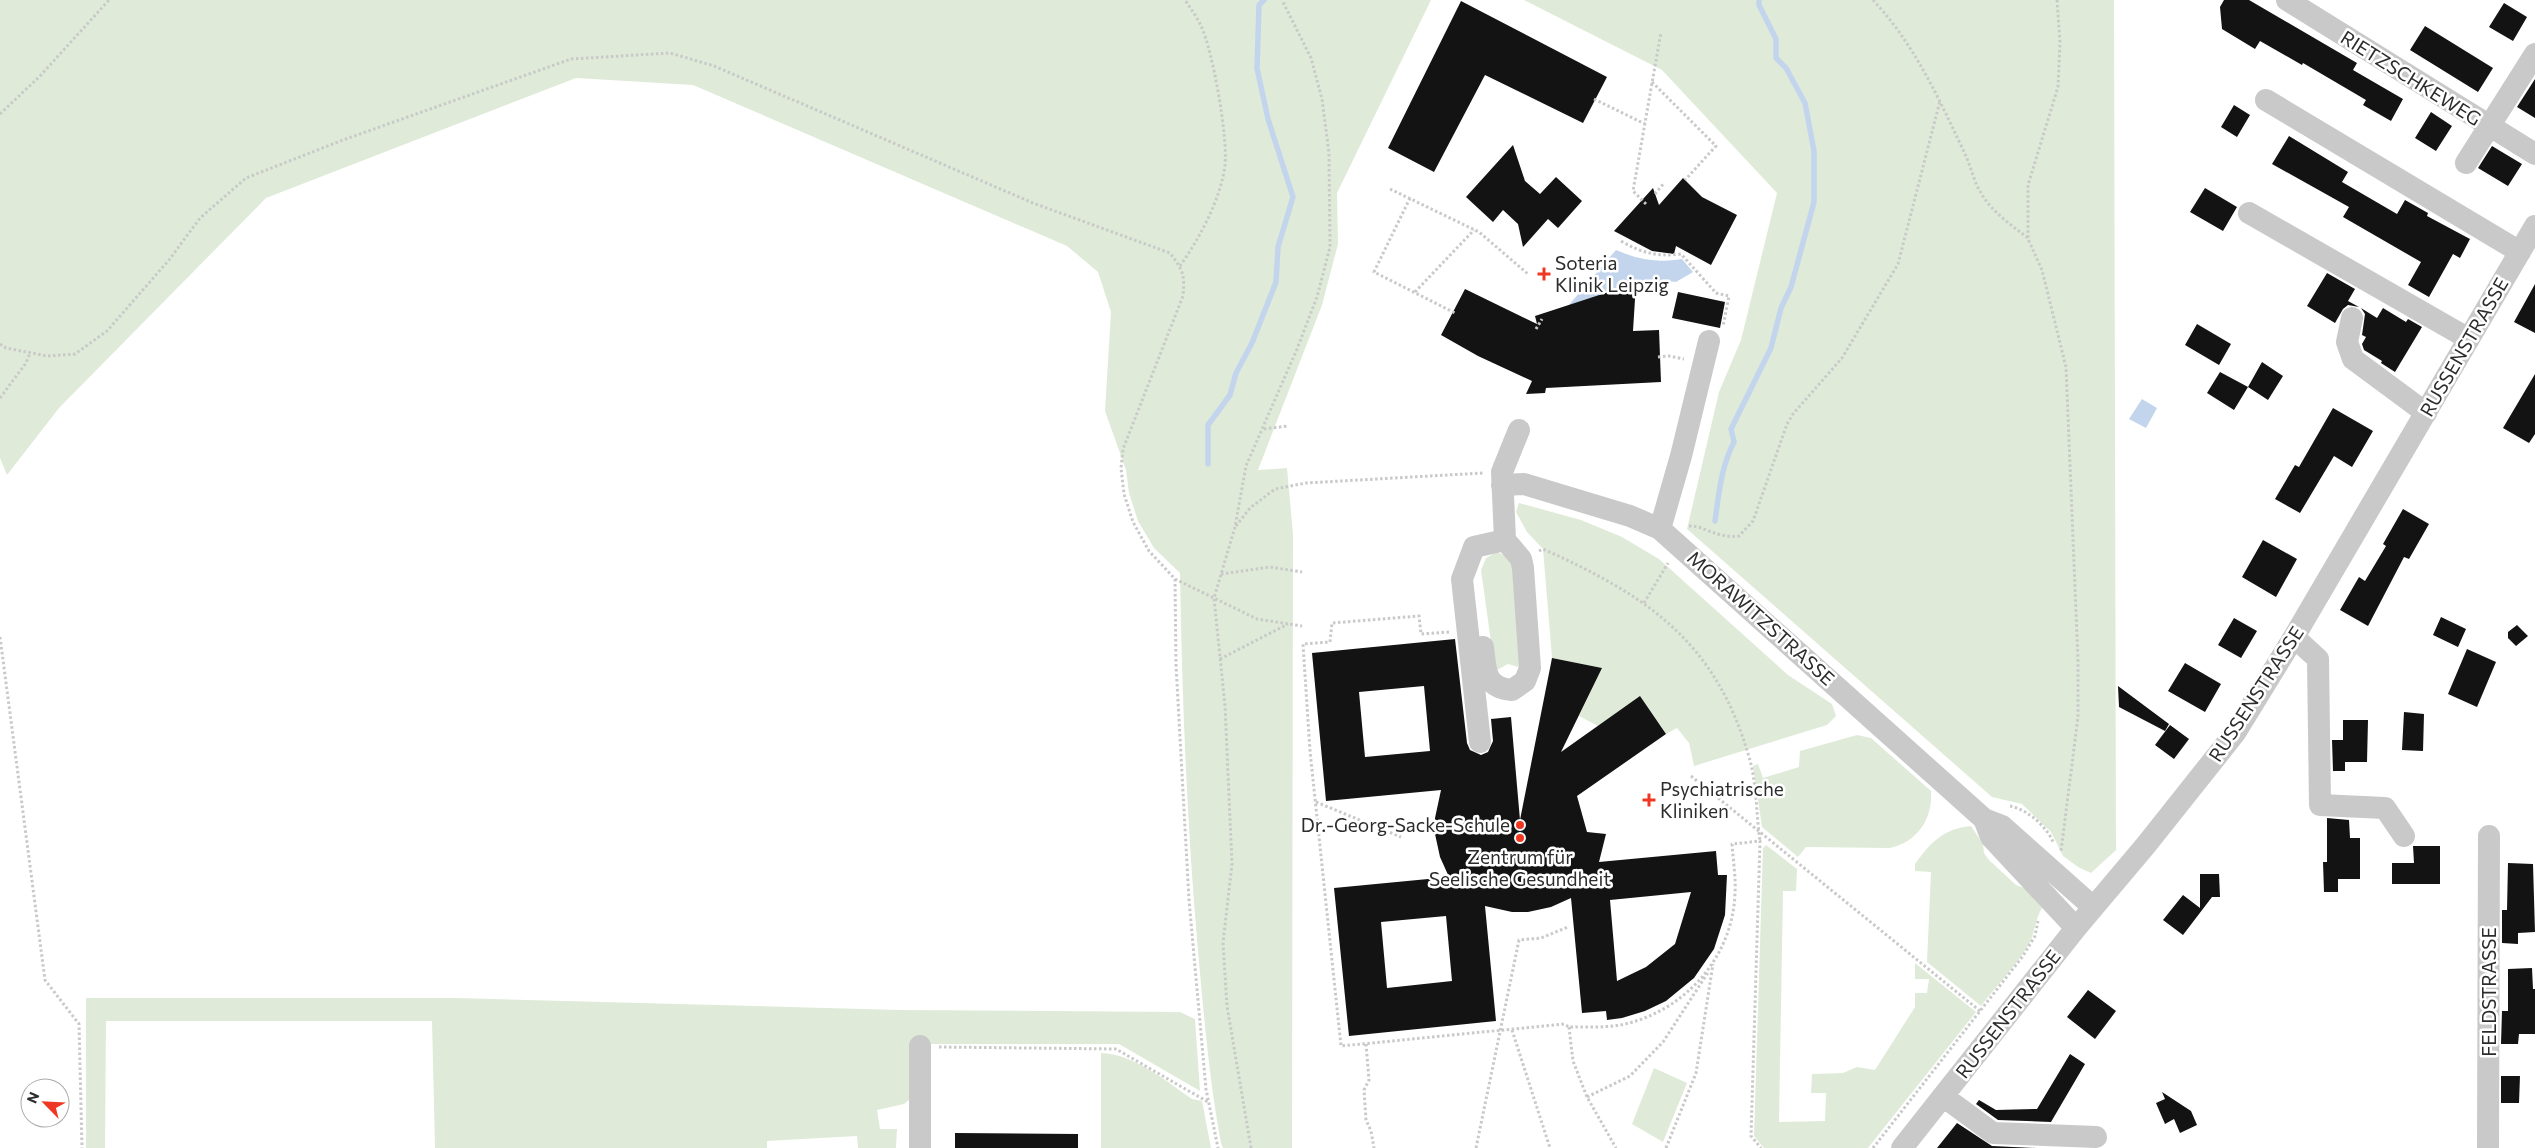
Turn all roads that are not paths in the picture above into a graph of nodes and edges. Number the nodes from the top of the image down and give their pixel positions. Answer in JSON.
{"nodes":[{"id":1,"x":2287,"y":0,"type":"edge"},
{"id":2,"x":2312,"y":7,"type":"edge"},
{"id":3,"x":2535,"y":54,"type":"edge"},
{"id":4,"x":2266,"y":100,"type":"dead end"},
{"id":5,"x":2489,"y":127,"type":"junction"},
{"id":6,"x":2535,"y":154,"type":"edge"},
{"id":7,"x":2466,"y":164,"type":"dead end"},
{"id":8,"x":2250,"y":213,"type":"dead end"},
{"id":9,"x":2535,"y":226,"type":"edge"},
{"id":10,"x":2520,"y":252,"type":"junction"},
{"id":11,"x":2352,"y":318,"type":"dead end"},
{"id":12,"x":2469,"y":339,"type":"junction"},
{"id":13,"x":1710,"y":341,"type":"road end"},
{"id":14,"x":2426,"y":413,"type":"junction"},
{"id":15,"x":1520,"y":430,"type":"dead end"},
{"id":16,"x":1502,"y":479,"type":"junction"},
{"id":17,"x":1673,"y":534,"type":"junction"},
{"id":18,"x":1505,"y":540,"type":"junction"},
{"id":19,"x":1474,"y":547,"type":"junction"},
{"id":20,"x":2294,"y":637,"type":"junction"},
{"id":21,"x":1480,"y":742,"type":"dead end"},
{"id":22,"x":1984,"y":819,"type":"junction"},
{"id":23,"x":2404,"y":836,"type":"dead end"},
{"id":24,"x":2489,"y":836,"type":"dead end"},
{"id":25,"x":2093,"y":907,"type":"junction"},
{"id":26,"x":2076,"y":928,"type":"junction"},
{"id":27,"x":920,"y":1046,"type":"road end"},
{"id":28,"x":1944,"y":1096,"type":"junction"},
{"id":29,"x":2096,"y":1137,"type":"dead end"},
{"id":30,"x":920,"y":1148,"type":"edge"},
{"id":31,"x":1902,"y":1148,"type":"edge"},
{"id":32,"x":2488,"y":1148,"type":"edge"}],
"edges":[{"from":1,"to":2,"type":"street","name":"RIETZSCHKEWEG"},
{"from":2,"to":5,"type":"street","name":"RIETZSCHKEWEG"},
{"from":3,"to":5,"type":"street"},
{"from":4,"to":10,"type":"street"},
{"from":5,"to":6,"type":"street","name":"RIETZSCHKEWEG"},
{"from":5,"to":7,"type":"street"},
{"from":8,"to":12,"type":"street"},
{"from":9,"to":10,"type":"street","name":"RUSSENSTRASSE"},
{"from":10,"to":12,"type":"street","name":"RUSSENSTRASSE"},
{"from":11,"to":14,"type":"street"},
{"from":12,"to":14,"type":"street","name":"RUSSENSTRASSE"},
{"from":13,"to":17,"type":"street"},
{"from":14,"to":20,"type":"street","name":"RUSSENSTRASSE"},
{"from":15,"to":16,"type":"street"},
{"from":16,"to":17,"type":"street","name":"MORAWITZSTRASSE"},
{"from":16,"to":18,"type":"street"},
{"from":17,"to":22,"type":"street","name":"MORAWITZSTRASSE"},
{"from":18,"to":19,"type":"street"},
{"from":18,"to":19,"type":"street"},
{"from":19,"to":21,"type":"street"},
{"from":20,"to":23,"type":"street"},
{"from":20,"to":25,"type":"street","name":"RUSSENSTRASSE"},
{"from":22,"to":25,"type":"street","name":"MORAWITZSTRASSE"},
{"from":22,"to":26,"type":"street","name":"MORAWITZSTRASSE"},
{"from":24,"to":32,"type":"street","name":"FELDSTRASSE"},
{"from":25,"to":26,"type":"street","name":"RUSSENSTRASSE"},
{"from":26,"to":28,"type":"street","name":"RUSSENSTRASSE"},
{"from":27,"to":30,"type":"street"},
{"from":28,"to":29,"type":"street"},
{"from":28,"to":31,"type":"street","name":"RUSSENSTRASSE"}]}
